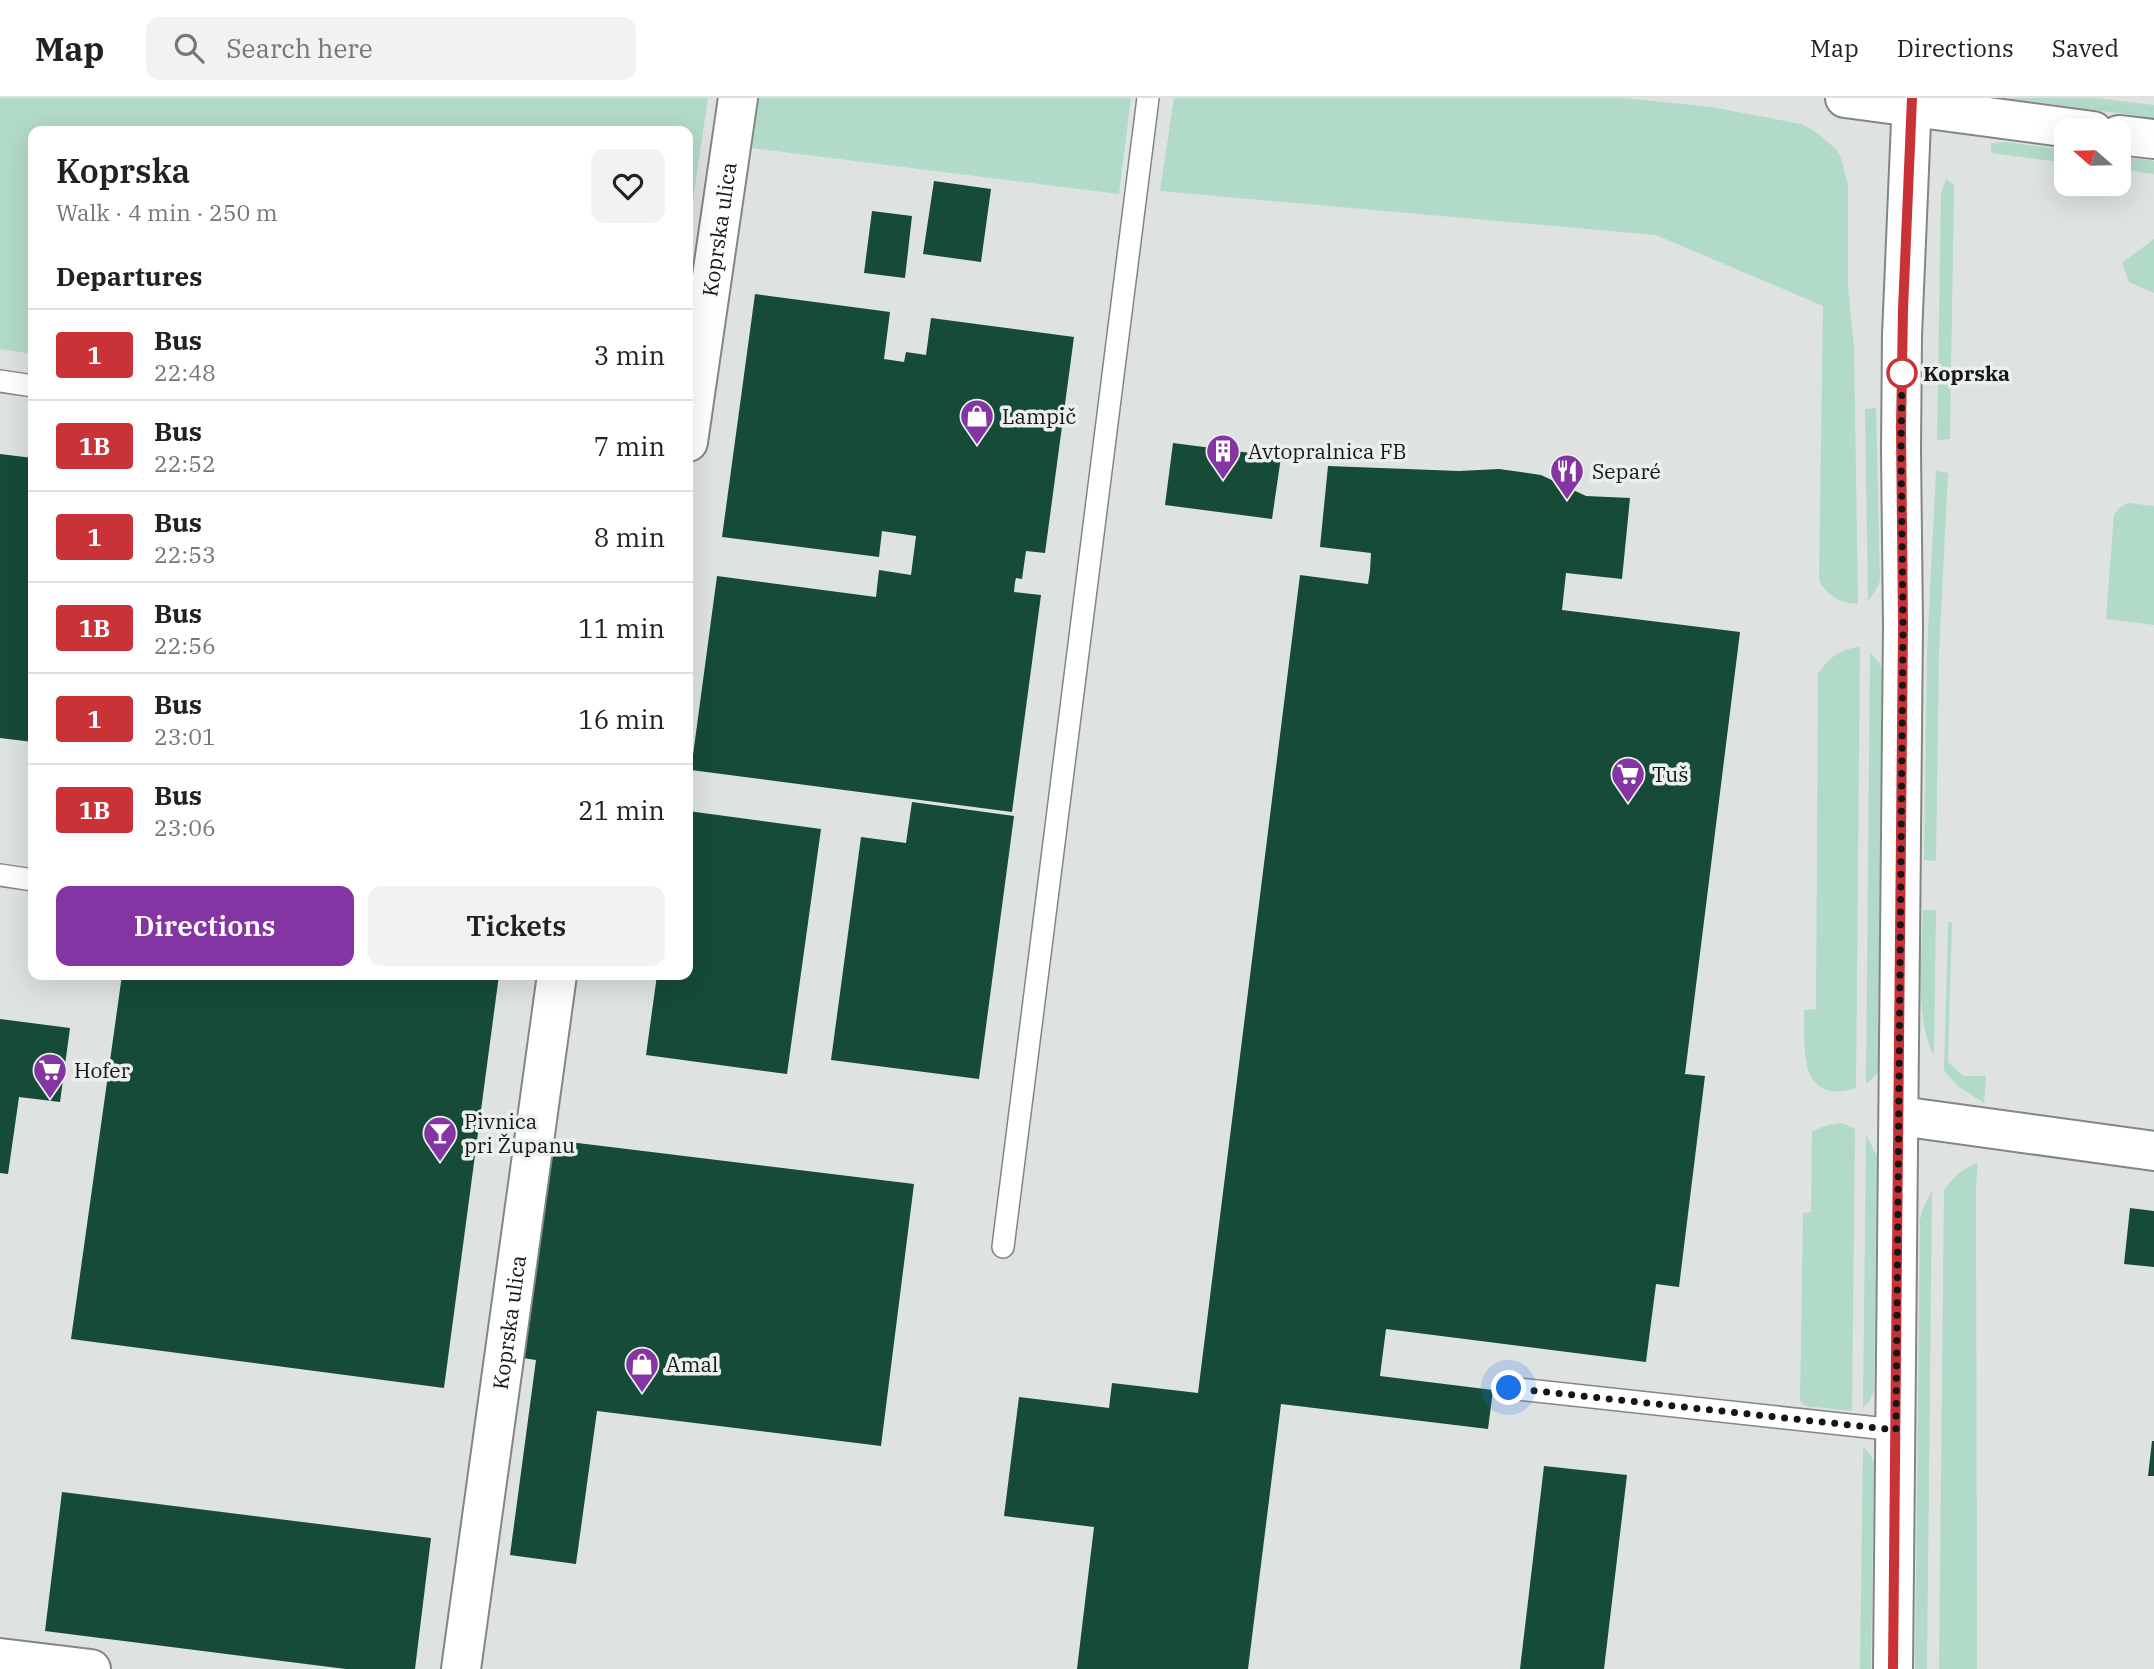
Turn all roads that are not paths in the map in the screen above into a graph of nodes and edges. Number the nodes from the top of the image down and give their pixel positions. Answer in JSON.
{"nodes":[{"id":1,"x":738,"y":98,"type":"edge"},
{"id":2,"x":1148,"y":98,"type":"edge"},
{"id":3,"x":1844,"y":98,"type":"edge"},
{"id":4,"x":1912,"y":103,"type":"edge"},
{"id":5,"x":2054,"y":125,"type":"edge"},
{"id":6,"x":2132,"y":136,"type":"edge"},
{"id":7,"x":2154,"y":139,"type":"edge"},
{"id":8,"x":0,"y":381,"type":"edge"},
{"id":9,"x":28,"y":385,"type":"edge"},
{"id":10,"x":693,"y":402,"type":"edge"},
{"id":11,"x":0,"y":875,"type":"edge"},
{"id":12,"x":28,"y":879,"type":"edge"},
{"id":13,"x":556,"y":980,"type":"edge"},
{"id":14,"x":1900,"y":1116,"type":"junction"},
{"id":15,"x":2154,"y":1151,"type":"edge"},
{"id":16,"x":1003,"y":1247,"type":"dead end"},
{"id":17,"x":1509,"y":1388,"type":"dead end"},
{"id":18,"x":1896,"y":1430,"type":"junction"},
{"id":19,"x":0,"y":1658,"type":"edge"},
{"id":20,"x":91,"y":1669,"type":"edge"},
{"id":21,"x":461,"y":1669,"type":"edge"},
{"id":22,"x":1893,"y":1669,"type":"edge"}],
"edges":[{"from":1,"to":10,"type":"street","name":"Koprska ulica"},
{"from":2,"to":16,"type":"lane"},
{"from":3,"to":4,"type":"street"},
{"from":4,"to":5,"type":"street"},
{"from":4,"to":14,"type":"street"},
{"from":6,"to":7,"type":"street"},
{"from":8,"to":9,"type":"lane"},
{"from":11,"to":12,"type":"lane"},
{"from":13,"to":21,"type":"street","name":"Koprska ulica"},
{"from":14,"to":15,"type":"street"},
{"from":14,"to":18,"type":"street"},
{"from":17,"to":18,"type":"lane"},
{"from":18,"to":22,"type":"street"},
{"from":19,"to":20,"type":"street"}]}
